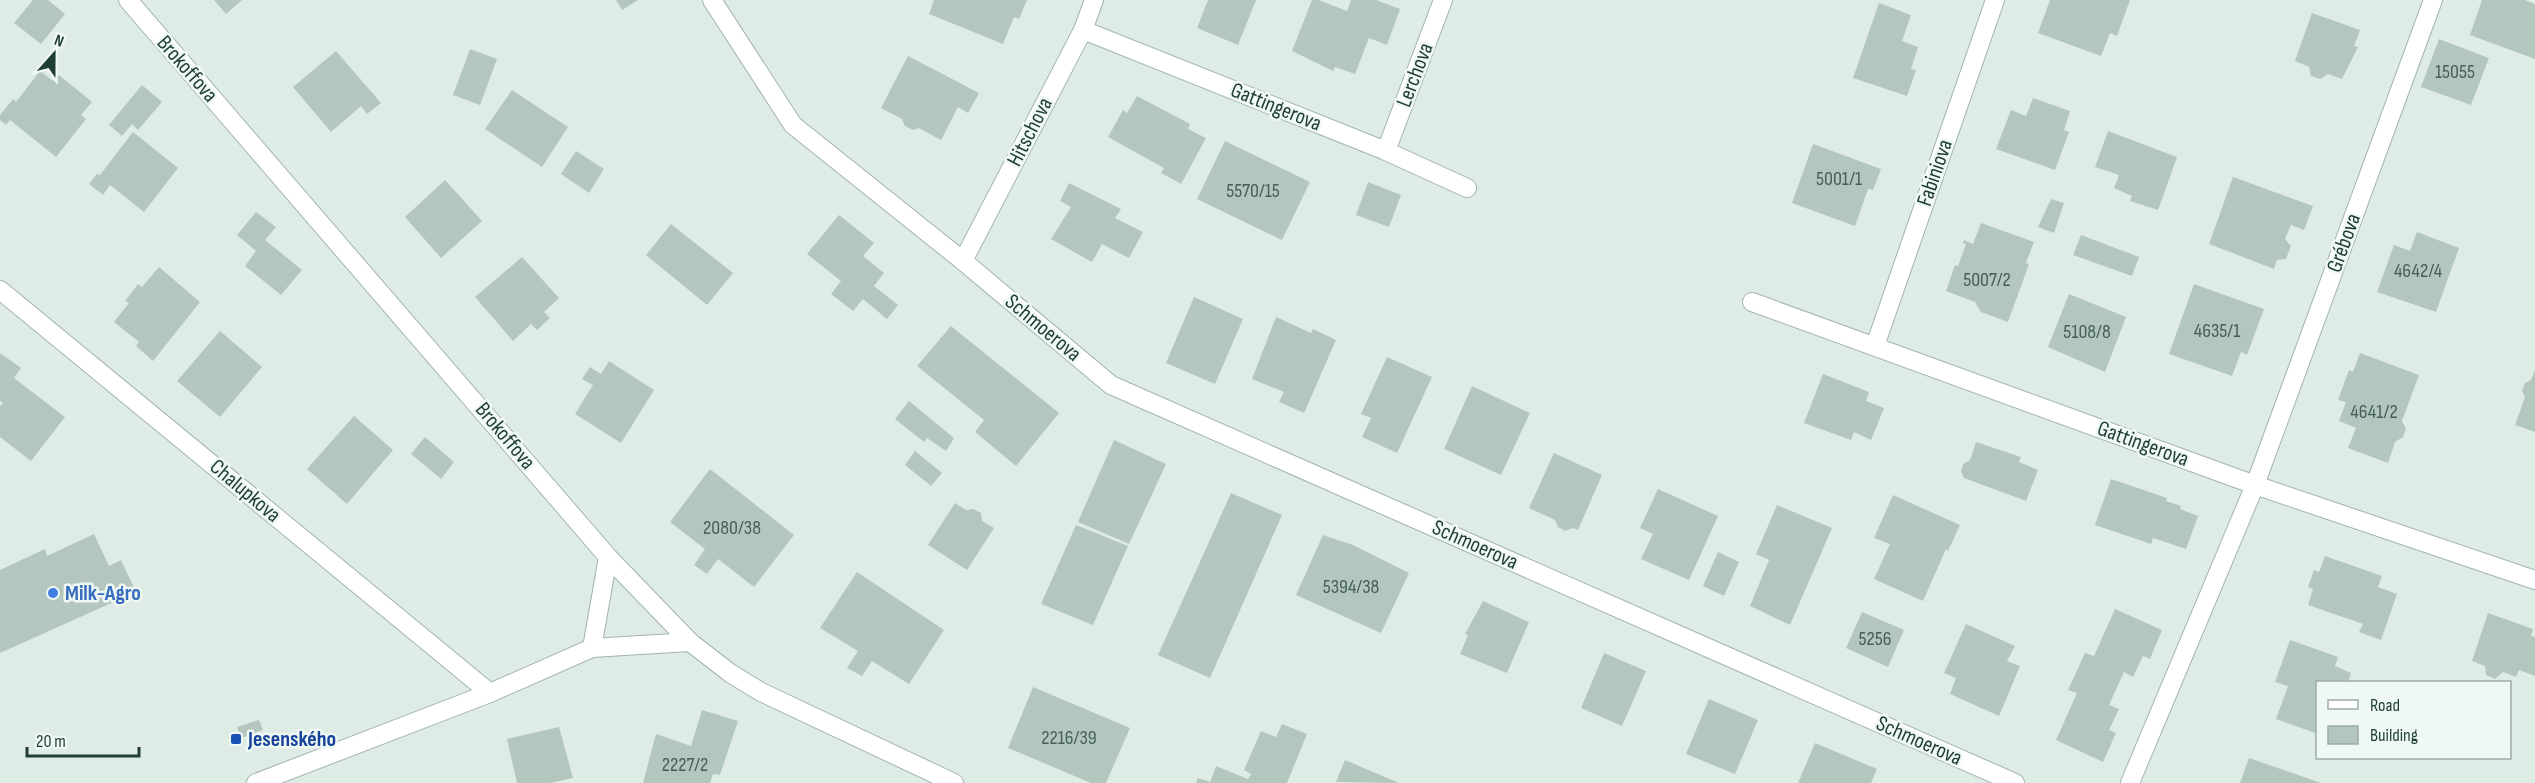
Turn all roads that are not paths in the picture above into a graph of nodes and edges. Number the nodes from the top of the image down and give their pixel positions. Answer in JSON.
{"nodes":[{"id":1,"x":128,"y":0,"type":"edge"},
{"id":2,"x":712,"y":0,"type":"edge"},
{"id":3,"x":1094,"y":0,"type":"edge"},
{"id":4,"x":1443,"y":0,"type":"edge"},
{"id":5,"x":1995,"y":0,"type":"edge"},
{"id":6,"x":2433,"y":0,"type":"edge"},
{"id":7,"x":1083,"y":30,"type":"junction"},
{"id":8,"x":1386,"y":151,"type":"junction"},
{"id":9,"x":1467,"y":188,"type":"dead end"},
{"id":10,"x":963,"y":261,"type":"junction"},
{"id":11,"x":0,"y":290,"type":"edge"},
{"id":12,"x":1752,"y":302,"type":"dead end"},
{"id":13,"x":1875,"y":346,"type":"junction"},
{"id":14,"x":2255,"y":485,"type":"junction"},
{"id":15,"x":608,"y":557,"type":"junction"},
{"id":16,"x":2535,"y":580,"type":"edge"},
{"id":17,"x":690,"y":642,"type":"junction"},
{"id":18,"x":592,"y":648,"type":"junction"},
{"id":19,"x":490,"y":693,"type":"junction"},
{"id":20,"x":923,"y":777,"type":"edge"},
{"id":21,"x":256,"y":783,"type":"edge"},
{"id":22,"x":954,"y":783,"type":"edge"},
{"id":23,"x":2014,"y":783,"type":"edge"},
{"id":24,"x":2130,"y":783,"type":"edge"}],
"edges":[{"from":1,"to":15,"type":"street","name":"Brokoffova"},
{"from":2,"to":10,"type":"street","name":"Schmoerova"},
{"from":3,"to":7,"type":"street","name":"Hitschova"},
{"from":4,"to":8,"type":"street","name":"Lerchova"},
{"from":5,"to":13,"type":"street","name":"Fabiniova"},
{"from":6,"to":14,"type":"street","name":"Grébova"},
{"from":7,"to":8,"type":"street","name":"Gattingerova"},
{"from":7,"to":10,"type":"street","name":"Hitschova"},
{"from":8,"to":9,"type":"street","name":"Gattingerova"},
{"from":10,"to":23,"type":"street","name":"Schmoerova"},
{"from":11,"to":19,"type":"street","name":"Chalupkova"},
{"from":12,"to":13,"type":"street","name":"Gattingerova"},
{"from":13,"to":14,"type":"street","name":"Gattingerova"},
{"from":14,"to":16,"type":"street","name":"Gattingerova"},
{"from":14,"to":24,"type":"street"},
{"from":15,"to":17,"type":"street","name":"Brokoffova"},
{"from":15,"to":18,"type":"street"},
{"from":17,"to":18,"type":"street"},
{"from":17,"to":20,"type":"street","name":"Brokoffova"},
{"from":18,"to":19,"type":"street"},
{"from":19,"to":21,"type":"street"},
{"from":20,"to":22,"type":"street","name":"Brokoffova"}]}
